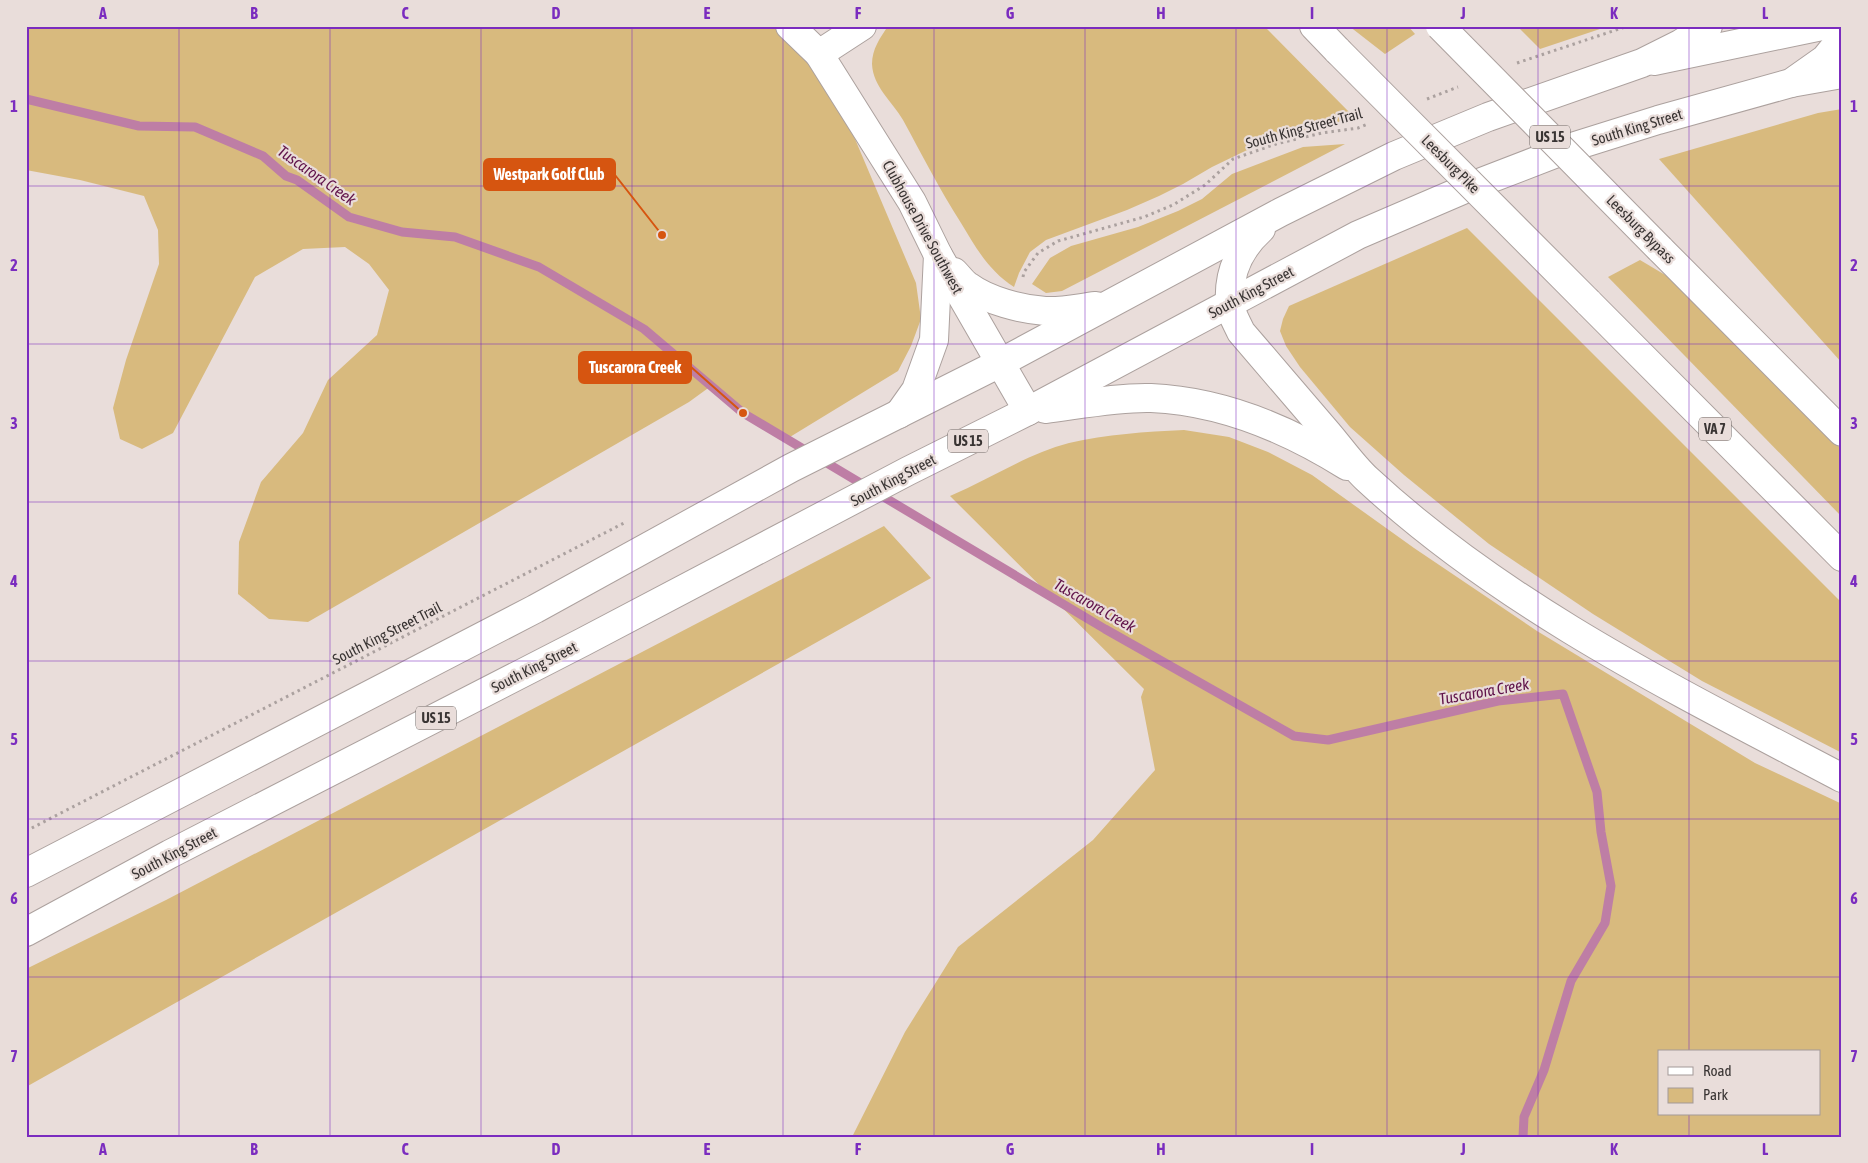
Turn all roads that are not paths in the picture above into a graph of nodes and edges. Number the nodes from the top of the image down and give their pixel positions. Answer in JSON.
{"nodes":[{"id":1,"x":790,"y":26,"type":"edge"},
{"id":2,"x":862,"y":26,"type":"edge"},
{"id":3,"x":1314,"y":26,"type":"edge"},
{"id":4,"x":1440,"y":26,"type":"edge"},
{"id":5,"x":1708,"y":26,"type":"edge"},
{"id":6,"x":1822,"y":26,"type":"edge"},
{"id":7,"x":1842,"y":38,"type":"edge"},
{"id":8,"x":819,"y":54,"type":"junction"},
{"id":9,"x":1642,"y":64,"type":"junction"},
{"id":10,"x":1842,"y":74,"type":"edge"},
{"id":11,"x":1791,"y":83,"type":"junction"},
{"id":12,"x":1281,"y":212,"type":"junction"},
{"id":13,"x":938,"y":254,"type":"junction"},
{"id":14,"x":1114,"y":303,"type":"junction"},
{"id":15,"x":1229,"y":304,"type":"junction"},
{"id":16,"x":1000,"y":363,"type":"junction"},
{"id":17,"x":1028,"y":411,"type":"junction"},
{"id":18,"x":898,"y":415,"type":"junction"},
{"id":19,"x":1842,"y":432,"type":"edge"},
{"id":20,"x":1366,"y":478,"type":"junction"},
{"id":21,"x":1842,"y":557,"type":"edge"},
{"id":22,"x":1842,"y":778,"type":"edge"},
{"id":23,"x":26,"y":873,"type":"edge"},
{"id":24,"x":26,"y":932,"type":"edge"}],
"edges":[{"from":1,"to":8,"type":"main road","name":"Clubhouse Drive Southwest"},
{"from":2,"to":8,"type":"main road"},
{"from":3,"to":21,"type":"main road","name":"Leesburg Pike","number":"VA 7","bridge":true},
{"from":4,"to":19,"type":"main road","name":"Leesburg Bypass","number":"US 15","bridge":true},
{"from":5,"to":9,"type":"main road","number":"US 15"},
{"from":6,"to":9,"type":"main road"},
{"from":7,"to":11,"type":"main road"},
{"from":8,"to":13,"type":"main road","name":"Clubhouse Drive Southwest"},
{"from":9,"to":12,"type":"main road","number":"US 15"},
{"from":10,"to":11,"type":"main road","name":"South King Street"},
{"from":11,"to":15,"type":"main road","name":"South King Street"},
{"from":12,"to":14,"type":"main road","number":"US 15"},
{"from":12,"to":15,"type":"main road"},
{"from":13,"to":14,"type":"main road"},
{"from":13,"to":16,"type":"main road","name":"Clubhouse Drive Southwest"},
{"from":13,"to":18,"type":"main road"},
{"from":14,"to":16,"type":"main road","number":"US 15"},
{"from":15,"to":17,"type":"main road","name":"South King Street"},
{"from":15,"to":20,"type":"main road"},
{"from":16,"to":17,"type":"main road","name":"Clubhouse Drive Southwest"},
{"from":16,"to":18,"type":"main road","number":"US 15"},
{"from":17,"to":20,"type":"main road"},
{"from":17,"to":24,"type":"main road","name":"South King Street","number":"US 15"},
{"from":18,"to":23,"type":"main road","number":"US 15"},
{"from":20,"to":22,"type":"main road"}]}
